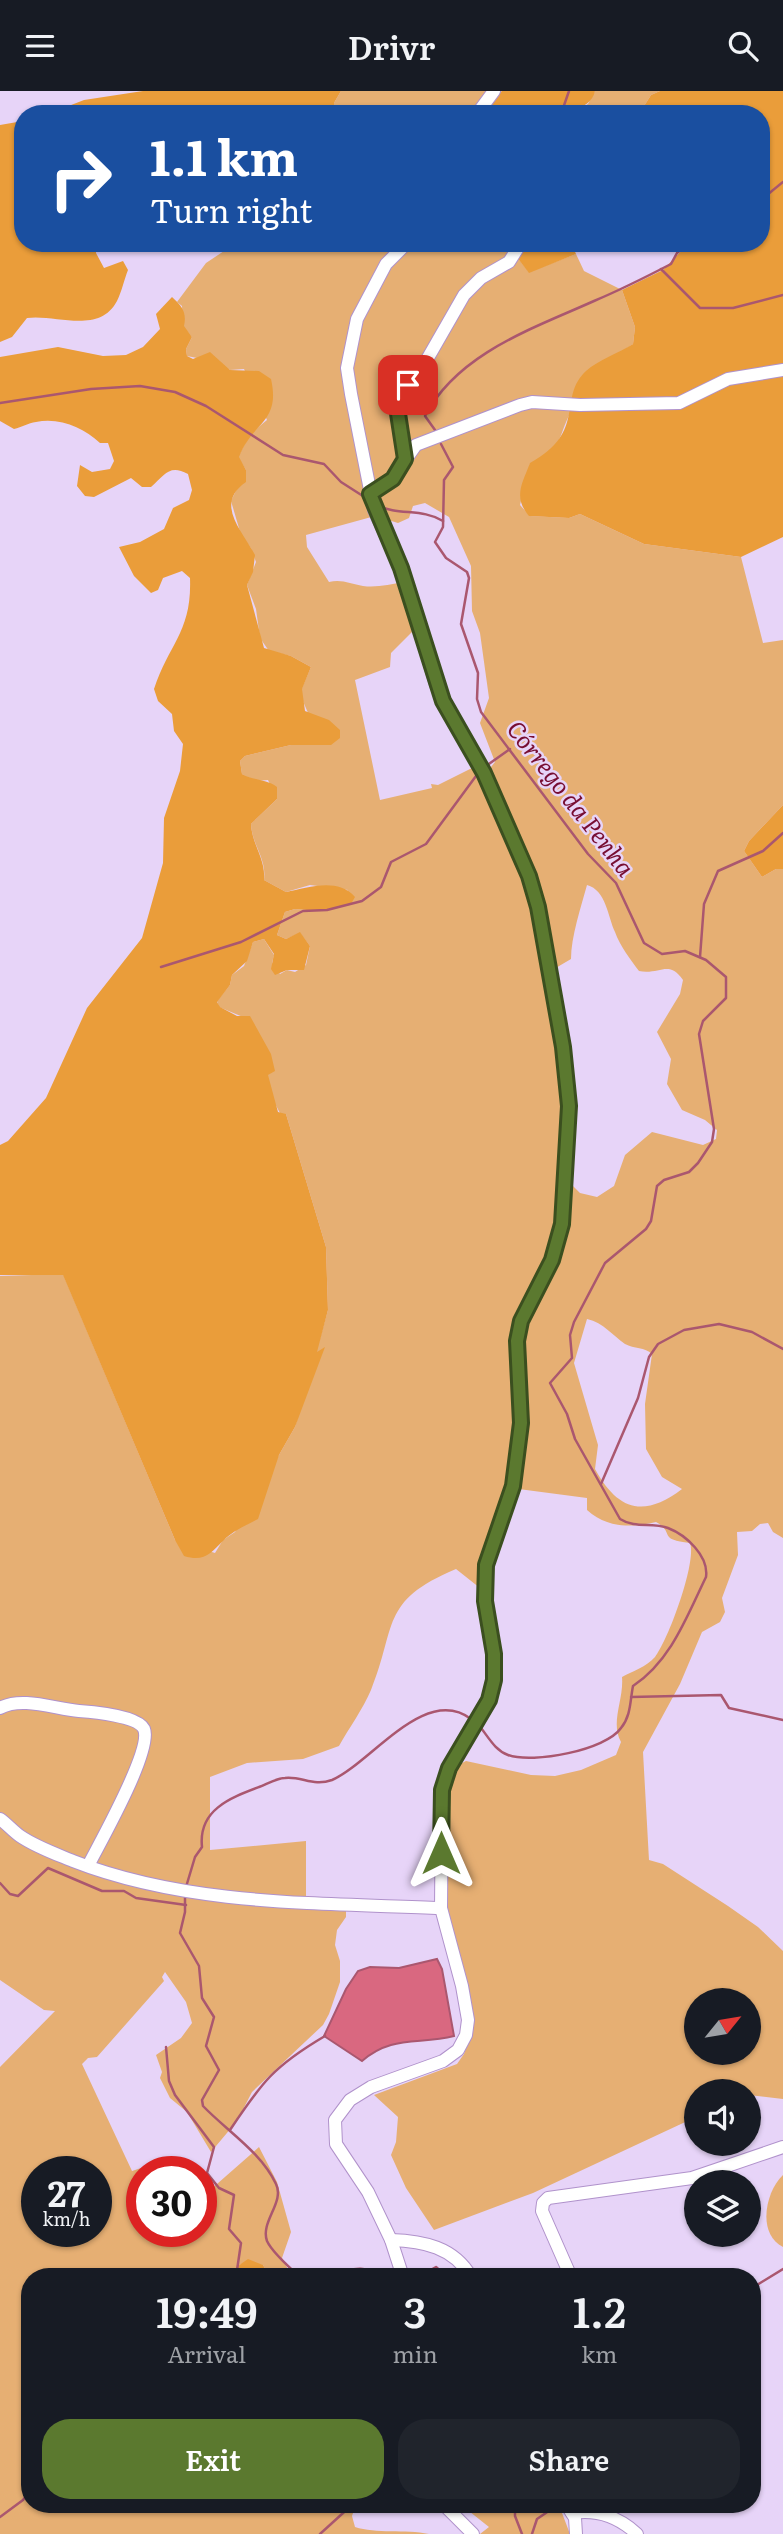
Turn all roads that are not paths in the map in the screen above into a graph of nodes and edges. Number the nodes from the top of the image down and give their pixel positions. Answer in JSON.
{"nodes":[{"id":1,"x":398,"y":252,"type":"edge"},
{"id":2,"x":515,"y":252,"type":"edge"},
{"id":3,"x":783,"y":370,"type":"edge"},
{"id":4,"x":405,"y":459,"type":"junction"},
{"id":5,"x":370,"y":494,"type":"junction"},
{"id":6,"x":0,"y":1708,"type":"edge"},
{"id":7,"x":0,"y":1819,"type":"edge"},
{"id":8,"x":88,"y":1867,"type":"junction"},
{"id":9,"x":441,"y":1908,"type":"junction"},
{"id":10,"x":783,"y":2147,"type":"edge"},
{"id":11,"x":391,"y":2240,"type":"junction"},
{"id":12,"x":400,"y":2268,"type":"edge"},
{"id":13,"x":465,"y":2268,"type":"edge"},
{"id":14,"x":566,"y":2268,"type":"edge"},
{"id":15,"x":452,"y":2513,"type":"edge"},
{"id":16,"x":570,"y":2513,"type":"edge"},
{"id":17,"x":600,"y":2513,"type":"edge"},
{"id":18,"x":473,"y":2534,"type":"edge"},
{"id":19,"x":576,"y":2534,"type":"edge"},
{"id":20,"x":637,"y":2534,"type":"edge"}],
"edges":[{"from":1,"to":5,"type":"street"},
{"from":2,"to":4,"type":"street"},
{"from":3,"to":4,"type":"street"},
{"from":4,"to":5,"type":"street"},
{"from":5,"to":9,"type":"street"},
{"from":6,"to":8,"type":"street"},
{"from":7,"to":8,"type":"street"},
{"from":8,"to":9,"type":"street"},
{"from":9,"to":11,"type":"street"},
{"from":10,"to":14,"type":"street"},
{"from":11,"to":12,"type":"street"},
{"from":11,"to":13,"type":"street"},
{"from":15,"to":18,"type":"street"},
{"from":16,"to":19,"type":"street"},
{"from":17,"to":20,"type":"street"}]}
